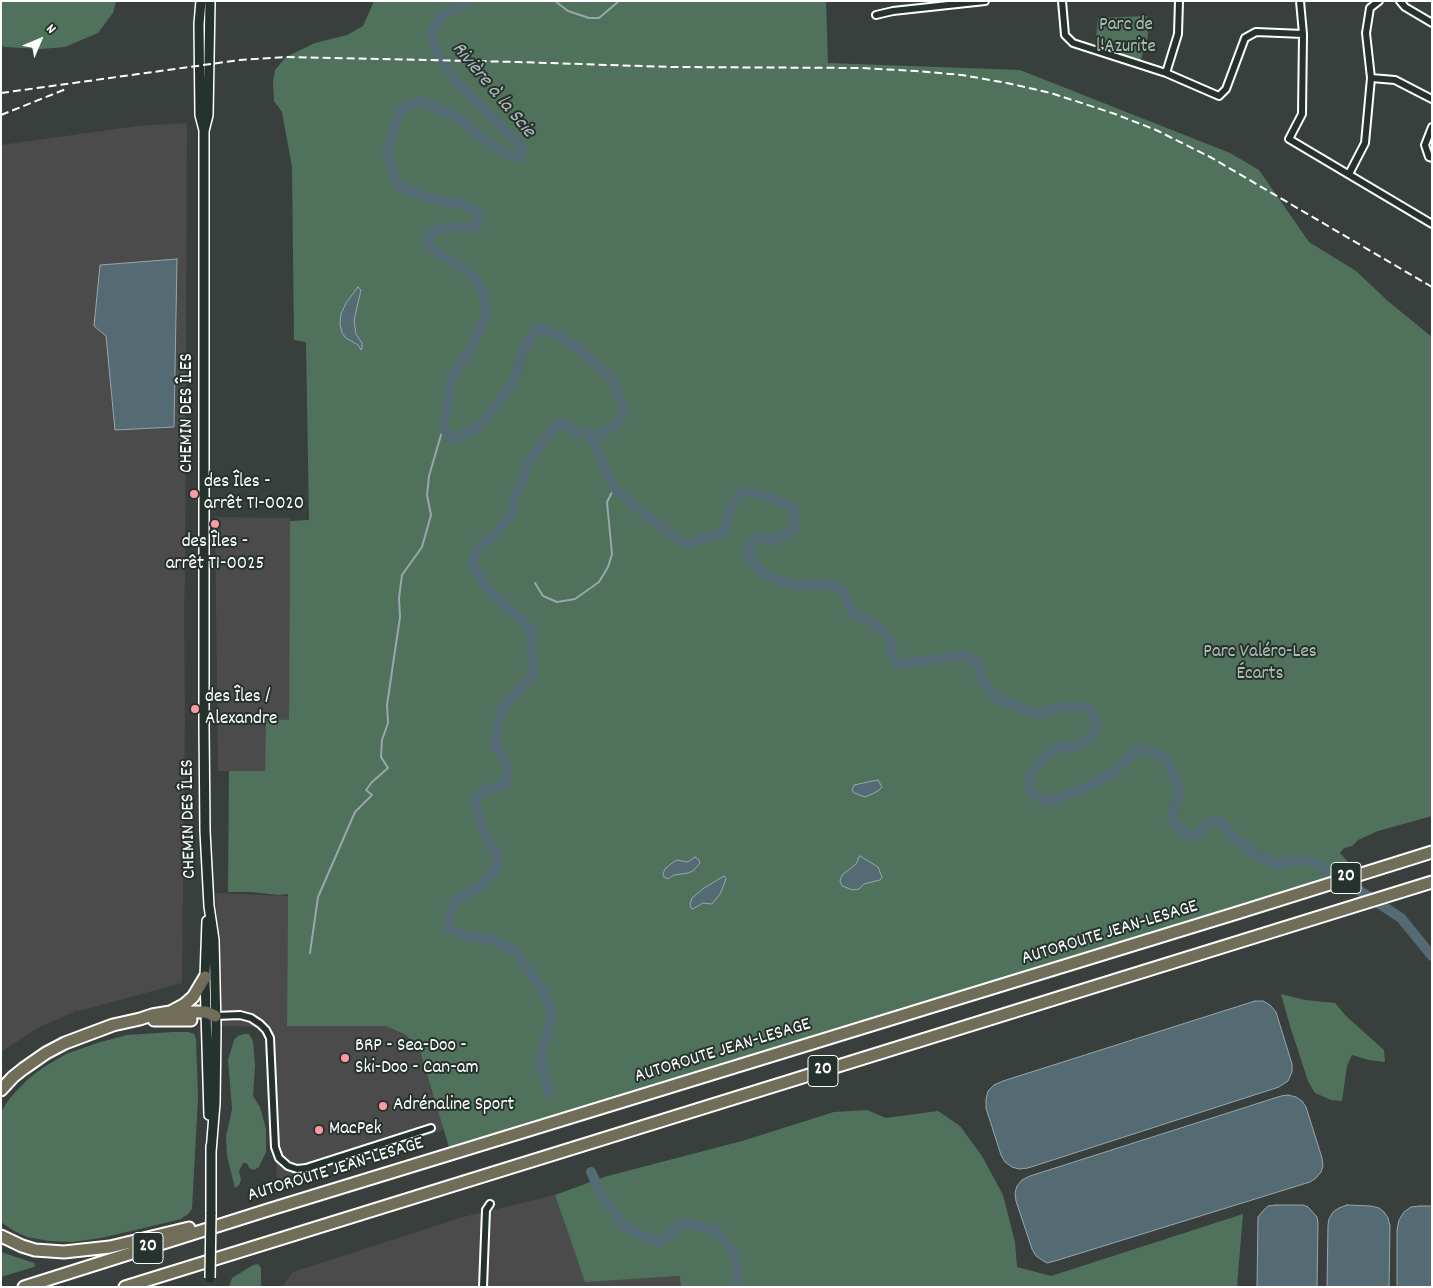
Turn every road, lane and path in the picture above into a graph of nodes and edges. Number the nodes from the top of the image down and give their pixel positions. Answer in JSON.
{"nodes":[{"id":1,"x":200,"y":1,"type":"edge"},
{"id":2,"x":210,"y":1,"type":"edge"},
{"id":3,"x":985,"y":1,"type":"edge"},
{"id":4,"x":1062,"y":1,"type":"edge"},
{"id":5,"x":1179,"y":1,"type":"edge"},
{"id":6,"x":1300,"y":1,"type":"edge"},
{"id":7,"x":1379,"y":1,"type":"edge"},
{"id":8,"x":1400,"y":1,"type":"edge"},
{"id":9,"x":876,"y":15,"type":"dead end"},
{"id":10,"x":1432,"y":23,"type":"edge"},
{"id":11,"x":1302,"y":34,"type":"junction"},
{"id":12,"x":1166,"y":73,"type":"junction"},
{"id":13,"x":1371,"y":78,"type":"junction"},
{"id":14,"x":1432,"y":98,"type":"edge"},
{"id":15,"x":1432,"y":127,"type":"edge"},
{"id":16,"x":204,"y":131,"type":"junction"},
{"id":17,"x":1432,"y":158,"type":"edge"},
{"id":18,"x":1348,"y":174,"type":"junction"},
{"id":19,"x":1432,"y":224,"type":"edge"},
{"id":20,"x":1432,"y":852,"type":"edge"},
{"id":21,"x":1432,"y":882,"type":"edge"},
{"id":22,"x":208,"y":906,"type":"junction"},
{"id":23,"x":205,"y":978,"type":"junction"},
{"id":24,"x":170,"y":1012,"type":"junction"},
{"id":25,"x":209,"y":1016,"type":"junction"},
{"id":26,"x":140,"y":1019,"type":"junction"},
{"id":27,"x":1,"y":1090,"type":"edge"},
{"id":28,"x":431,"y":1128,"type":"dead end"},
{"id":29,"x":490,"y":1204,"type":"dead end"},
{"id":30,"x":271,"y":1209,"type":"junction"},
{"id":31,"x":1,"y":1236,"type":"edge"},
{"id":32,"x":201,"y":1263,"type":"junction"},
{"id":33,"x":210,"y":1282,"type":"edge"},
{"id":34,"x":24,"y":1287,"type":"edge"},
{"id":35,"x":125,"y":1287,"type":"edge"},
{"id":36,"x":144,"y":1287,"type":"edge"},
{"id":37,"x":483,"y":1287,"type":"edge"}],
"edges":[{"from":1,"to":16,"type":"main road","name":"CHEMIN DES ÎLES"},
{"from":2,"to":16,"type":"main road","name":"CHEMIN DES ÎLES"},
{"from":3,"to":9,"type":"street"},
{"from":4,"to":12,"type":"street"},
{"from":5,"to":12,"type":"street"},
{"from":6,"to":11,"type":"street"},
{"from":7,"to":13,"type":"street"},
{"from":8,"to":10,"type":"street"},
{"from":11,"to":12,"type":"street"},
{"from":11,"to":18,"type":"street"},
{"from":13,"to":14,"type":"street"},
{"from":13,"to":18,"type":"street"},
{"from":15,"to":17,"type":"street"},
{"from":16,"to":22,"type":"main road","name":"CHEMIN DES ÎLES"},
{"from":18,"to":19,"type":"street"},
{"from":20,"to":30,"type":"highway","name":"AUTOROUTE JEAN-LESAGE","number":"20"},
{"from":21,"to":32,"type":"highway","number":"20"},
{"from":22,"to":23,"type":"main road","name":"CHEMIN DES ÎLES"},
{"from":22,"to":25,"type":"main road","name":"CHEMIN DES ÎLES"},
{"from":23,"to":24,"type":"highway"},
{"from":23,"to":25,"type":"main road","name":"CHEMIN DES ÎLES"},
{"from":24,"to":25,"type":"highway"},
{"from":24,"to":26,"type":"highway"},
{"from":25,"to":26,"type":"highway"},
{"from":25,"to":28,"type":"street"},
{"from":25,"to":33,"type":"main road","name":"CHEMIN DES ÎLES","bridge":true},
{"from":26,"to":27,"type":"highway"},
{"from":29,"to":37,"type":"street"},
{"from":30,"to":31,"type":"highway"},
{"from":30,"to":34,"type":"highway","name":"AUTOROUTE JEAN-LESAGE","number":"20"},
{"from":32,"to":35,"type":"highway","number":"20"},
{"from":32,"to":36,"type":"highway"}]}
